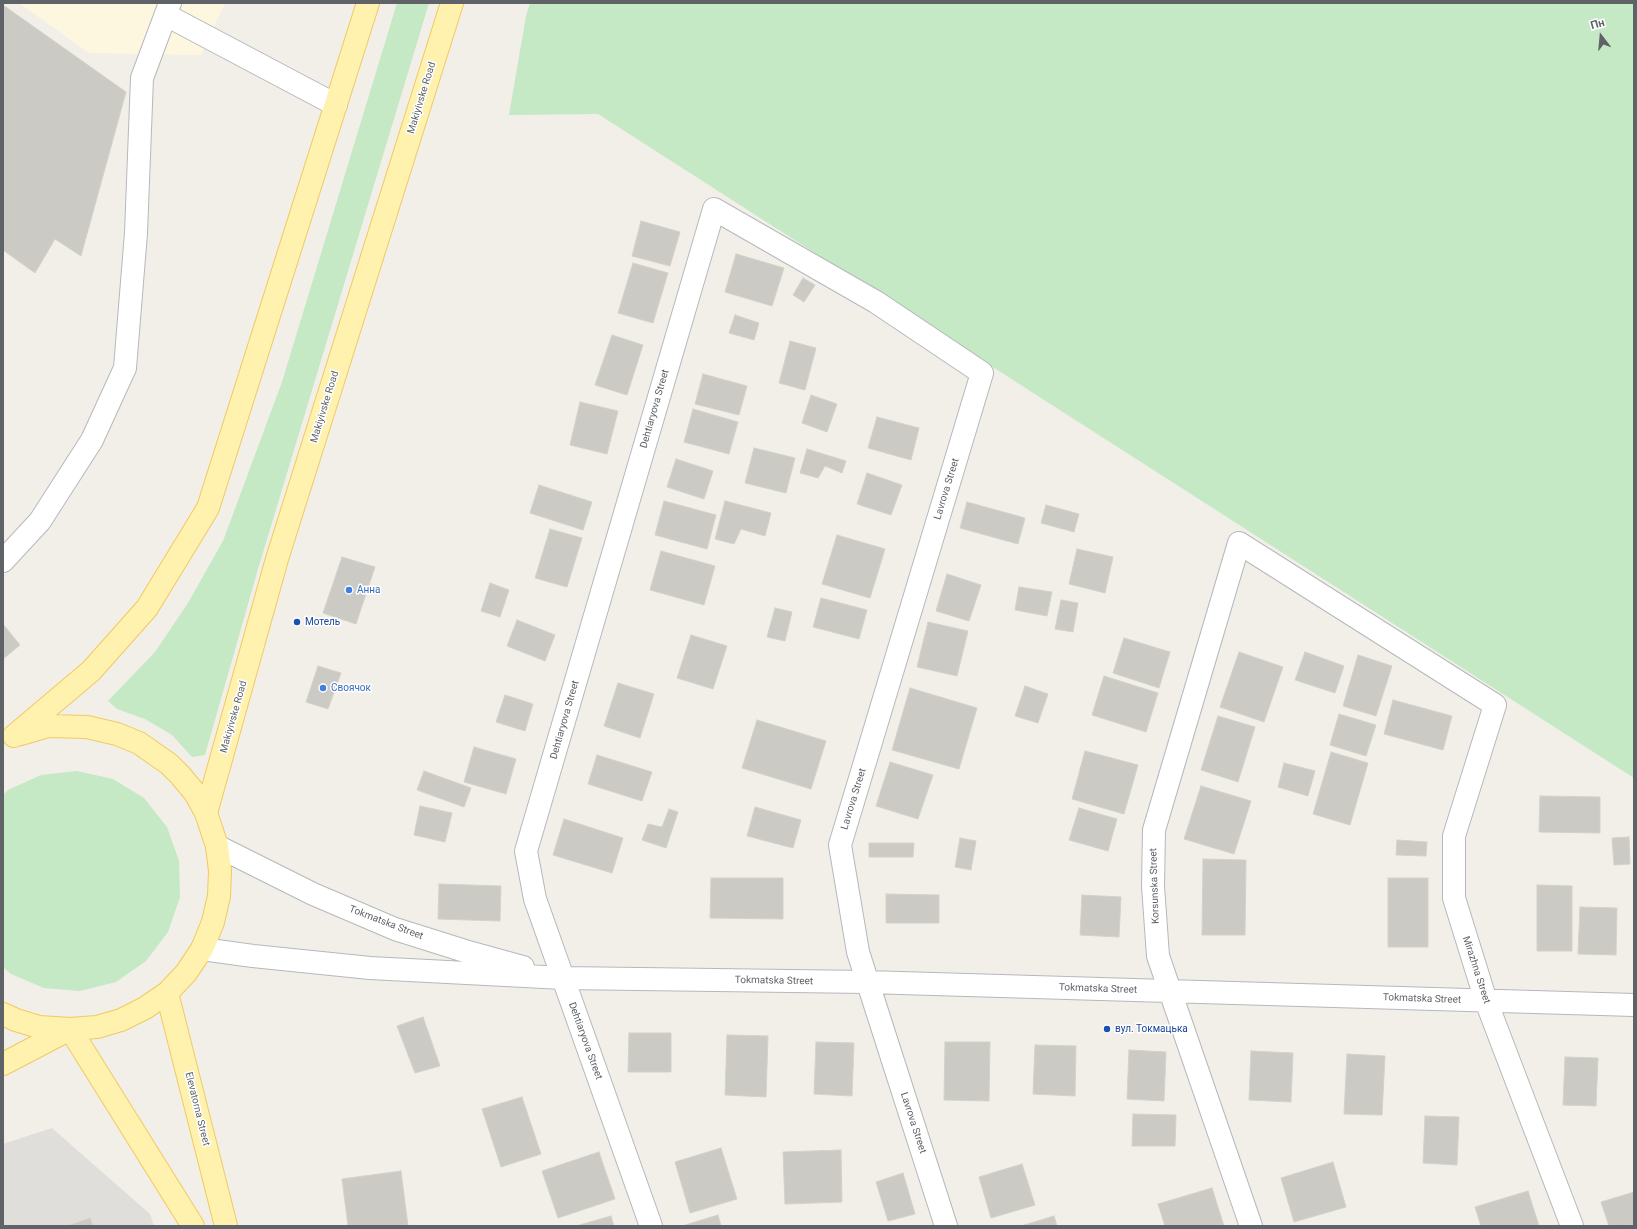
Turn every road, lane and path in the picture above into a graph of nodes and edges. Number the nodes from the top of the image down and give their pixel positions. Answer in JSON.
{"nodes":[{"id":1,"x":368,"y":3,"type":"edge"},
{"id":2,"x":452,"y":3,"type":"edge"},
{"id":3,"x":168,"y":9,"type":"edge"},
{"id":4,"x":336,"y":105,"type":"junction"},
{"id":5,"x":982,"y":373,"type":"joint"},
{"id":6,"x":3,"y":561,"type":"edge"},
{"id":7,"x":1495,"y":705,"type":"joint"},
{"id":8,"x":8,"y":739,"type":"edge"},
{"id":9,"x":206,"y":813,"type":"junction"},
{"id":10,"x":217,"y":846,"type":"junction"},
{"id":11,"x":202,"y":949,"type":"junction"},
{"id":12,"x":563,"y":978,"type":"junction"},
{"id":13,"x":867,"y":982,"type":"junction"},
{"id":14,"x":1170,"y":990,"type":"junction"},
{"id":15,"x":167,"y":993,"type":"junction"},
{"id":16,"x":1486,"y":1001,"type":"junction"},
{"id":17,"x":1634,"y":1005,"type":"edge"},
{"id":18,"x":3,"y":1014,"type":"edge"},
{"id":19,"x":70,"y":1030,"type":"junction"},
{"id":20,"x":3,"y":1064,"type":"edge"},
{"id":21,"x":193,"y":1226,"type":"edge"},
{"id":22,"x":226,"y":1226,"type":"edge"},
{"id":23,"x":651,"y":1226,"type":"edge"},
{"id":24,"x":946,"y":1226,"type":"edge"},
{"id":25,"x":1251,"y":1226,"type":"edge"},
{"id":26,"x":1572,"y":1226,"type":"edge"}],
"edges":[{"from":1,"to":4,"type":"main road"},
{"from":2,"to":9,"type":"main road","name":"Makiyivske Road"},
{"from":3,"to":4,"type":"street"},
{"from":3,"to":6,"type":"street"},
{"from":4,"to":8,"type":"main road"},
{"from":5,"to":12,"type":"street","name":"Dehtiaryova Street"},
{"from":5,"to":13,"type":"street","name":"Lavrova Street"},
{"from":7,"to":14,"type":"street","name":"Korsunska Street"},
{"from":7,"to":16,"type":"street","name":"Mirazhna Street"},
{"from":8,"to":9,"type":"main road"},
{"from":9,"to":10,"type":"main road"},
{"from":10,"to":11,"type":"main road"},
{"from":10,"to":12,"type":"street","name":"Tokmatska Street"},
{"from":11,"to":12,"type":"street","name":"Tokmatska Street"},
{"from":11,"to":15,"type":"main road"},
{"from":12,"to":13,"type":"street","name":"Tokmatska Street"},
{"from":12,"to":23,"type":"street","name":"Dehtiaryova Street"},
{"from":13,"to":14,"type":"street","name":"Tokmatska Street"},
{"from":13,"to":24,"type":"street","name":"Lavrova Street"},
{"from":14,"to":16,"type":"street","name":"Tokmatska Street"},
{"from":14,"to":25,"type":"street","name":"Korsunska Street"},
{"from":15,"to":19,"type":"main road"},
{"from":15,"to":22,"type":"main road","name":"Elevatorna Street"},
{"from":16,"to":17,"type":"street","name":"Tokmatska Street"},
{"from":16,"to":26,"type":"street","name":"Mirazhna Street"},
{"from":18,"to":19,"type":"main road"},
{"from":19,"to":20,"type":"main road"},
{"from":19,"to":21,"type":"main road"}]}
